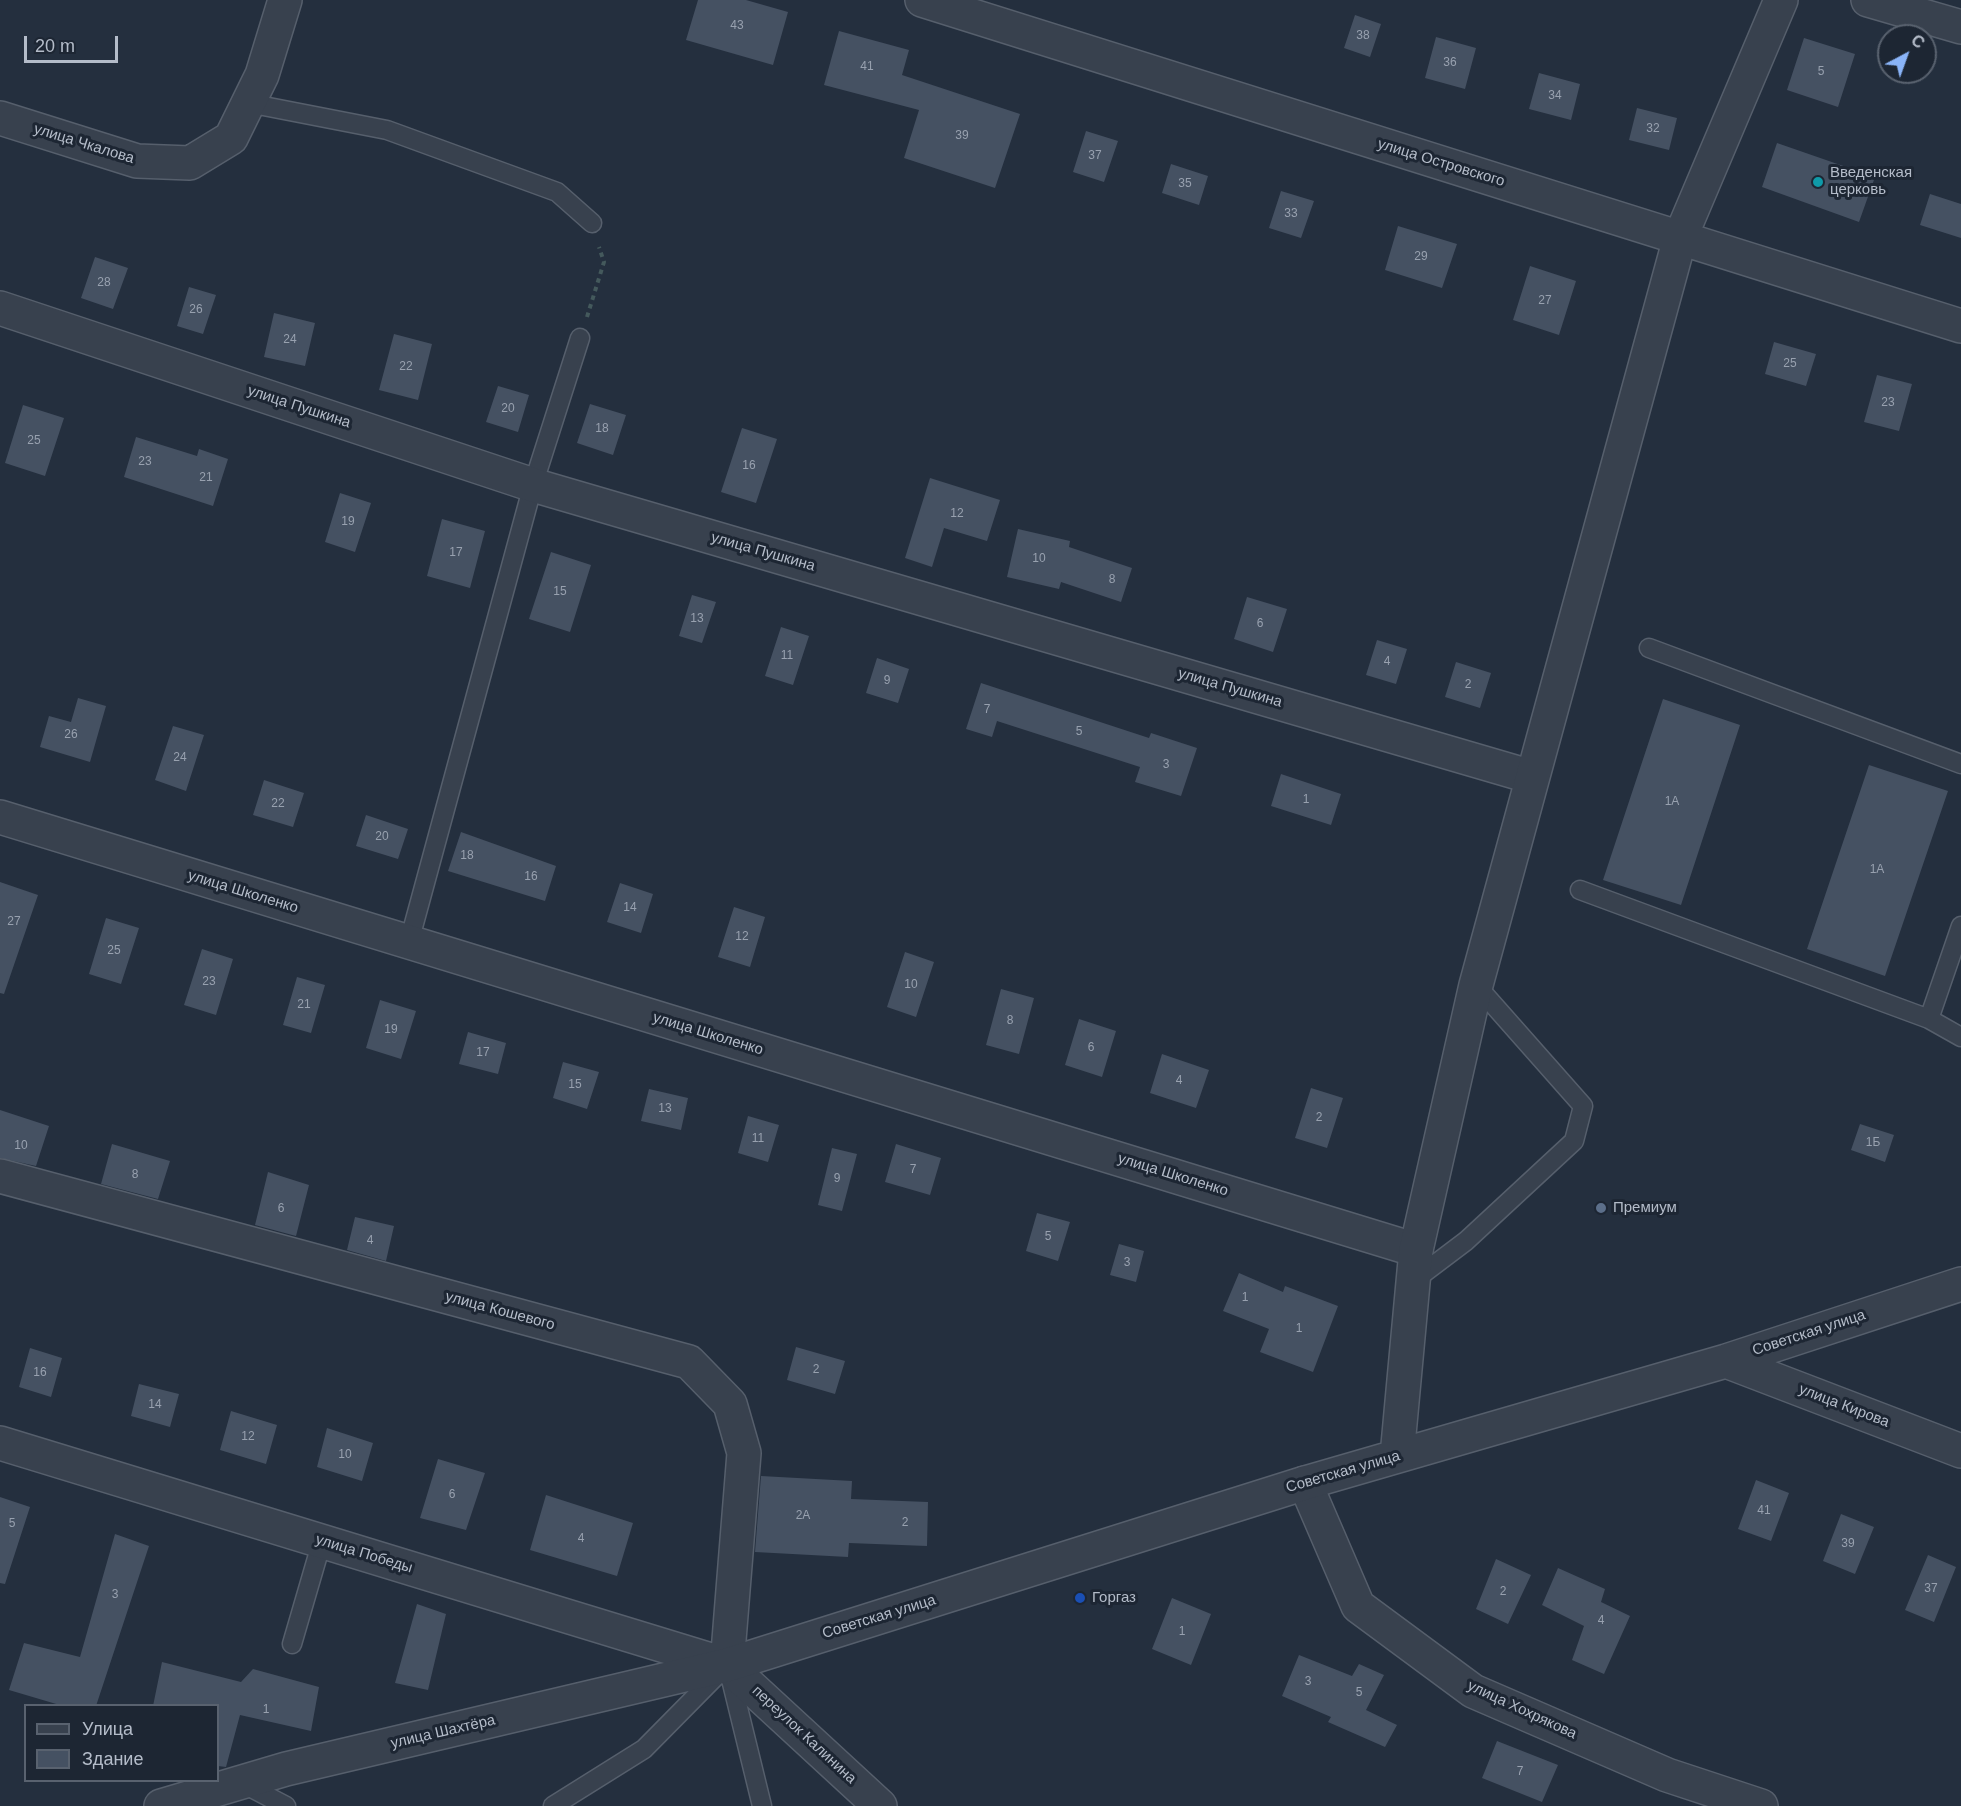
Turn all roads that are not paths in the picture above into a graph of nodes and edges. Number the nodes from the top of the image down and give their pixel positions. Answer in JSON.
{"nodes":[{"id":1,"x":285,"y":0,"type":"edge"},
{"id":2,"x":922,"y":0,"type":"edge"},
{"id":3,"x":1781,"y":0,"type":"edge"},
{"id":4,"x":1868,"y":0,"type":"edge"},
{"id":5,"x":1961,"y":27,"type":"edge"},
{"id":6,"x":248,"y":103,"type":"junction"},
{"id":7,"x":0,"y":118,"type":"edge"},
{"id":8,"x":592,"y":223,"type":"road end"},
{"id":9,"x":1680,"y":238,"type":"junction"},
{"id":10,"x":0,"y":308,"type":"edge"},
{"id":11,"x":1961,"y":326,"type":"edge"},
{"id":12,"x":580,"y":338,"type":"road end"},
{"id":13,"x":534,"y":485,"type":"junction"},
{"id":14,"x":1649,"y":648,"type":"dead end"},
{"id":15,"x":1961,"y":764,"type":"edge"},
{"id":16,"x":1532,"y":777,"type":"junction"},
{"id":17,"x":0,"y":818,"type":"edge"},
{"id":18,"x":1580,"y":890,"type":"dead end"},
{"id":19,"x":1961,"y":926,"type":"edge"},
{"id":20,"x":409,"y":942,"type":"junction"},
{"id":21,"x":1476,"y":985,"type":"junction"},
{"id":22,"x":1929,"y":1018,"type":"junction"},
{"id":23,"x":1961,"y":1037,"type":"edge"},
{"id":24,"x":0,"y":1176,"type":"edge"},
{"id":25,"x":1414,"y":1265,"type":"junction"},
{"id":26,"x":1961,"y":1284,"type":"edge"},
{"id":27,"x":1726,"y":1360,"type":"junction"},
{"id":28,"x":0,"y":1443,"type":"edge"},
{"id":29,"x":1961,"y":1451,"type":"edge"},
{"id":30,"x":1397,"y":1456,"type":"junction"},
{"id":31,"x":1305,"y":1483,"type":"junction"},
{"id":32,"x":322,"y":1541,"type":"junction"},
{"id":33,"x":292,"y":1644,"type":"dead end"},
{"id":34,"x":727,"y":1665,"type":"junction"},
{"id":35,"x":240,"y":1782,"type":"junction"},
{"id":36,"x":161,"y":1806,"type":"edge"},
{"id":37,"x":286,"y":1806,"type":"edge"},
{"id":38,"x":553,"y":1806,"type":"edge"},
{"id":39,"x":762,"y":1806,"type":"edge"},
{"id":40,"x":880,"y":1806,"type":"edge"},
{"id":41,"x":1761,"y":1806,"type":"edge"}],
"edges":[{"from":1,"to":6,"type":"street"},
{"from":2,"to":9,"type":"street","name":"улица Островского"},
{"from":3,"to":9,"type":"street"},
{"from":4,"to":5,"type":"street"},
{"from":6,"to":7,"type":"street","name":"улица Чкалова"},
{"from":6,"to":8,"type":"lane"},
{"from":9,"to":11,"type":"street","name":"улица Островского"},
{"from":9,"to":16,"type":"street"},
{"from":10,"to":13,"type":"street","name":"улица Пушкина"},
{"from":12,"to":13,"type":"lane"},
{"from":13,"to":16,"type":"street","name":"улица Пушкина"},
{"from":13,"to":20,"type":"lane"},
{"from":14,"to":15,"type":"lane"},
{"from":16,"to":21,"type":"street"},
{"from":17,"to":20,"type":"street","name":"улица Школенко"},
{"from":18,"to":22,"type":"lane"},
{"from":19,"to":22,"type":"lane"},
{"from":20,"to":25,"type":"street","name":"улица Школенко"},
{"from":21,"to":25,"type":"street"},
{"from":21,"to":25,"type":"lane"},
{"from":22,"to":23,"type":"lane"},
{"from":24,"to":34,"type":"street","name":"улица Кошевого"},
{"from":25,"to":30,"type":"street"},
{"from":26,"to":27,"type":"street","name":"Советская улица"},
{"from":27,"to":29,"type":"street","name":"улица Кирова"},
{"from":27,"to":30,"type":"street","name":"Советская улица"},
{"from":28,"to":32,"type":"street","name":"улица Победы"},
{"from":30,"to":31,"type":"street","name":"Советская улица"},
{"from":31,"to":34,"type":"street","name":"Советская улица"},
{"from":31,"to":41,"type":"street","name":"улица Хохрякова"},
{"from":32,"to":33,"type":"lane"},
{"from":32,"to":34,"type":"street","name":"улица Победы"},
{"from":34,"to":35,"type":"street","name":"улица Шахтёра"},
{"from":34,"to":38,"type":"lane"},
{"from":34,"to":39,"type":"lane"},
{"from":34,"to":40,"type":"street","name":"переулок Калинина"},
{"from":35,"to":36,"type":"street","name":"улица Шахтёра"},
{"from":35,"to":37,"type":"lane"}]}
